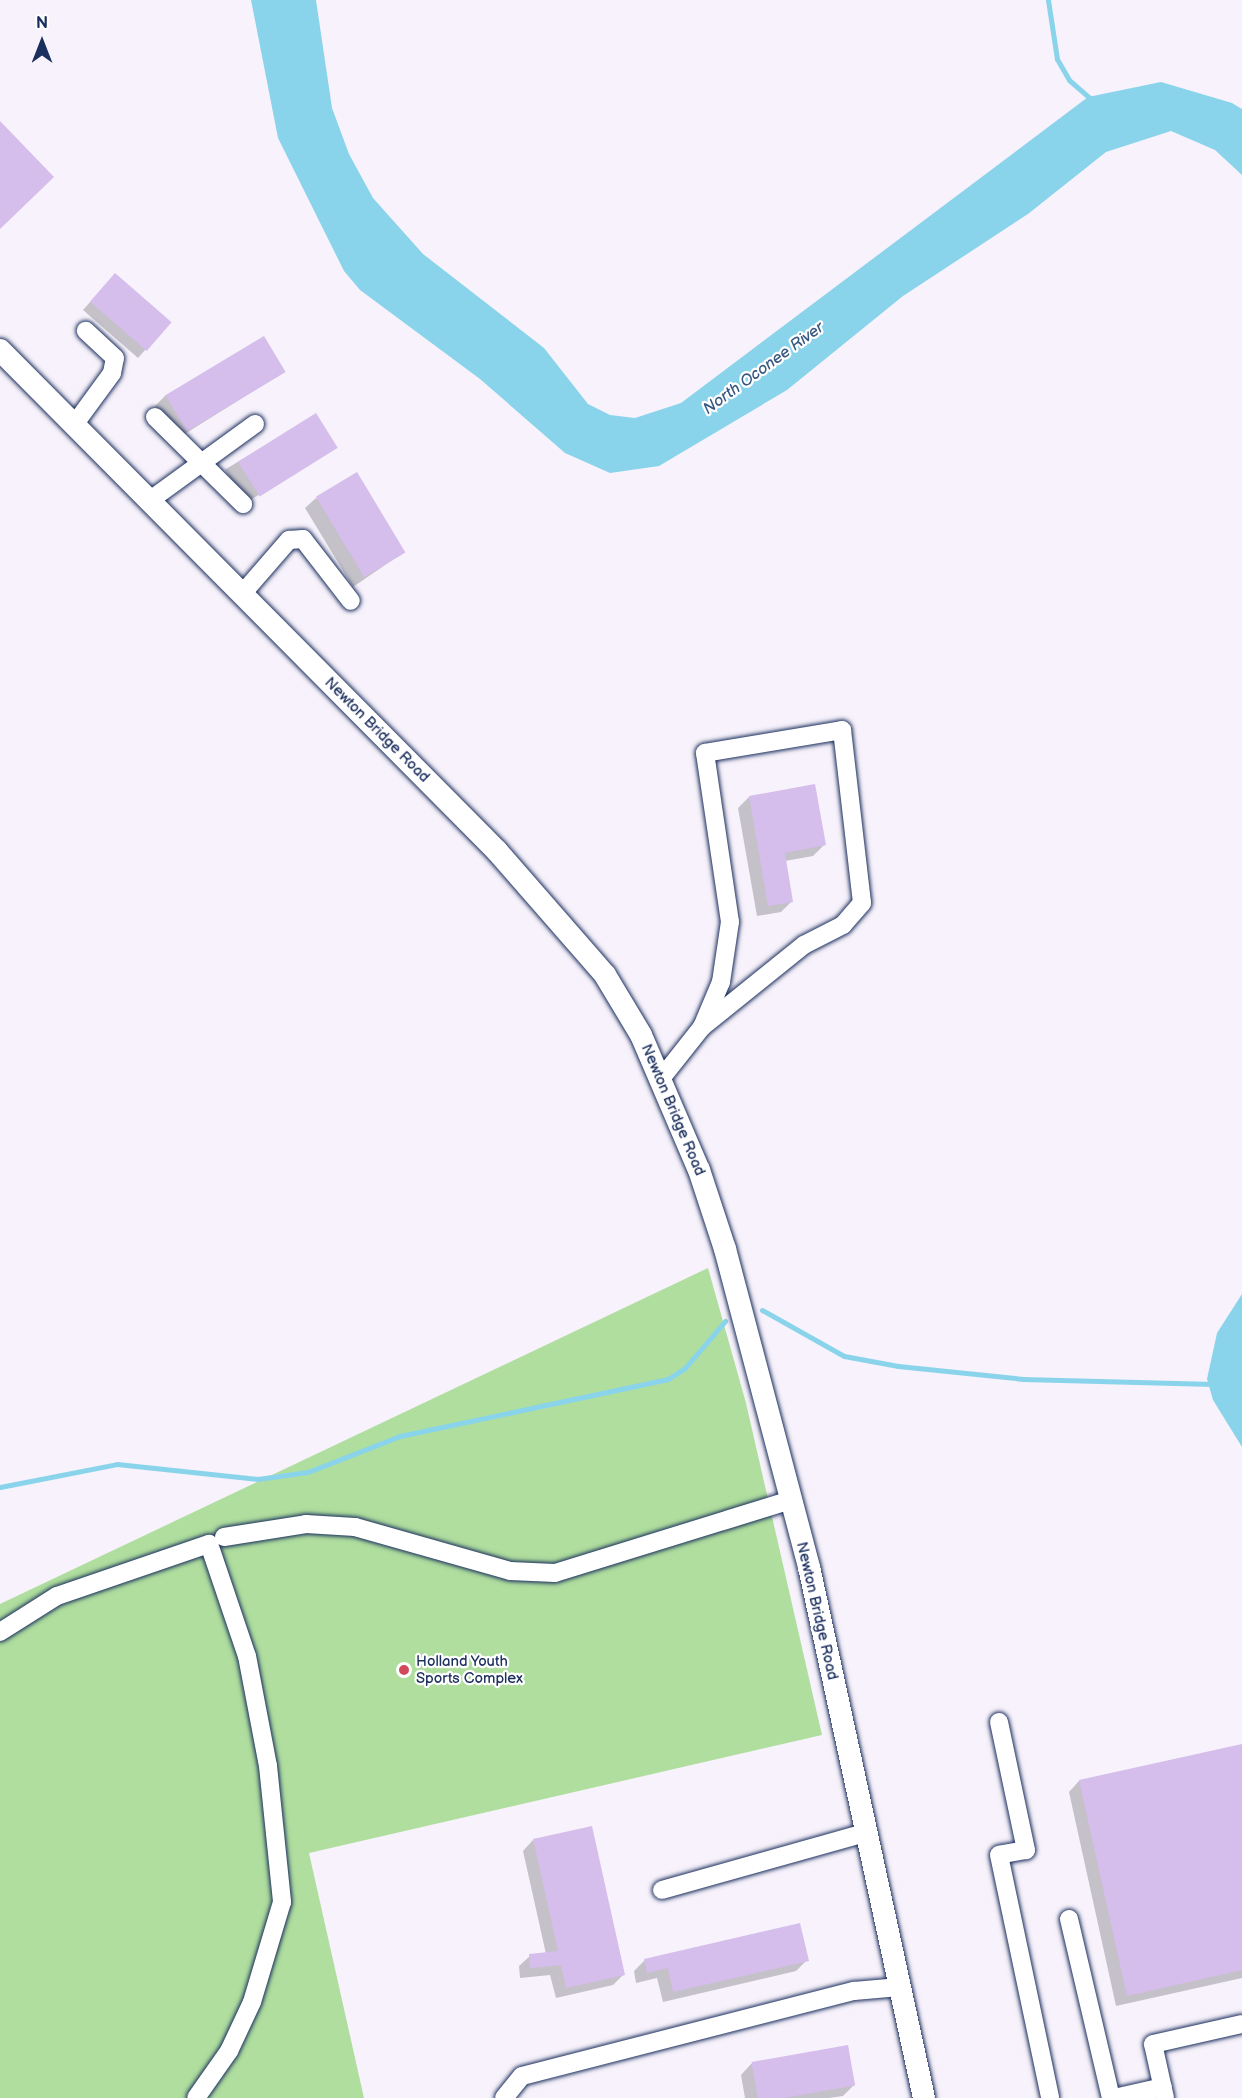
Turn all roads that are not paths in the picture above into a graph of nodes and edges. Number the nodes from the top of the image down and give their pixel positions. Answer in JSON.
{"nodes":[{"id":1,"x":86,"y":331,"type":"dead end"},
{"id":2,"x":0,"y":350,"type":"edge"},
{"id":3,"x":156,"y":417,"type":"dead end"},
{"id":4,"x":255,"y":424,"type":"dead end"},
{"id":5,"x":74,"y":425,"type":"junction"},
{"id":6,"x":198,"y":463,"type":"junction"},
{"id":7,"x":149,"y":501,"type":"junction"},
{"id":8,"x":243,"y":504,"type":"dead end"},
{"id":9,"x":242,"y":594,"type":"junction"},
{"id":10,"x":351,"y":601,"type":"dead end"},
{"id":11,"x":702,"y":1027,"type":"junction"},
{"id":12,"x":660,"y":1080,"type":"junction"},
{"id":13,"x":788,"y":1501,"type":"junction"},
{"id":14,"x":224,"y":1537,"type":"dead end"},
{"id":15,"x":0,"y":1632,"type":"edge"},
{"id":16,"x":999,"y":1722,"type":"dead end"},
{"id":17,"x":865,"y":1833,"type":"junction"},
{"id":18,"x":662,"y":1890,"type":"dead end"},
{"id":19,"x":1069,"y":1919,"type":"dead end"},
{"id":20,"x":900,"y":1987,"type":"junction"},
{"id":21,"x":1242,"y":2024,"type":"edge"},
{"id":22,"x":1164,"y":2092,"type":"edge"},
{"id":23,"x":196,"y":2098,"type":"edge"},
{"id":24,"x":504,"y":2098,"type":"edge"},
{"id":25,"x":924,"y":2098,"type":"edge"},
{"id":26,"x":1050,"y":2098,"type":"edge"},
{"id":27,"x":1113,"y":2098,"type":"edge"}],
"edges":[{"from":1,"to":5,"type":"lane"},
{"from":2,"to":5,"type":"main road","name":"Newton Bridge Road"},
{"from":3,"to":6,"type":"lane"},
{"from":4,"to":6,"type":"lane"},
{"from":5,"to":7,"type":"main road","name":"Newton Bridge Road"},
{"from":6,"to":7,"type":"lane"},
{"from":6,"to":8,"type":"lane"},
{"from":7,"to":9,"type":"main road","name":"Newton Bridge Road"},
{"from":9,"to":10,"type":"lane"},
{"from":9,"to":12,"type":"main road","name":"Newton Bridge Road"},
{"from":11,"to":11,"type":"lane"},
{"from":11,"to":12,"type":"lane"},
{"from":12,"to":13,"type":"main road","name":"Newton Bridge Road"},
{"from":13,"to":14,"type":"lane"},
{"from":13,"to":17,"type":"main road","name":"Newton Bridge Road"},
{"from":15,"to":23,"type":"lane"},
{"from":16,"to":26,"type":"lane"},
{"from":17,"to":18,"type":"lane"},
{"from":17,"to":20,"type":"main road","name":"Newton Bridge Road"},
{"from":19,"to":27,"type":"lane"},
{"from":20,"to":24,"type":"lane"},
{"from":20,"to":25,"type":"main road","name":"Newton Bridge Road"},
{"from":21,"to":22,"type":"lane"},
{"from":22,"to":27,"type":"lane"}]}
